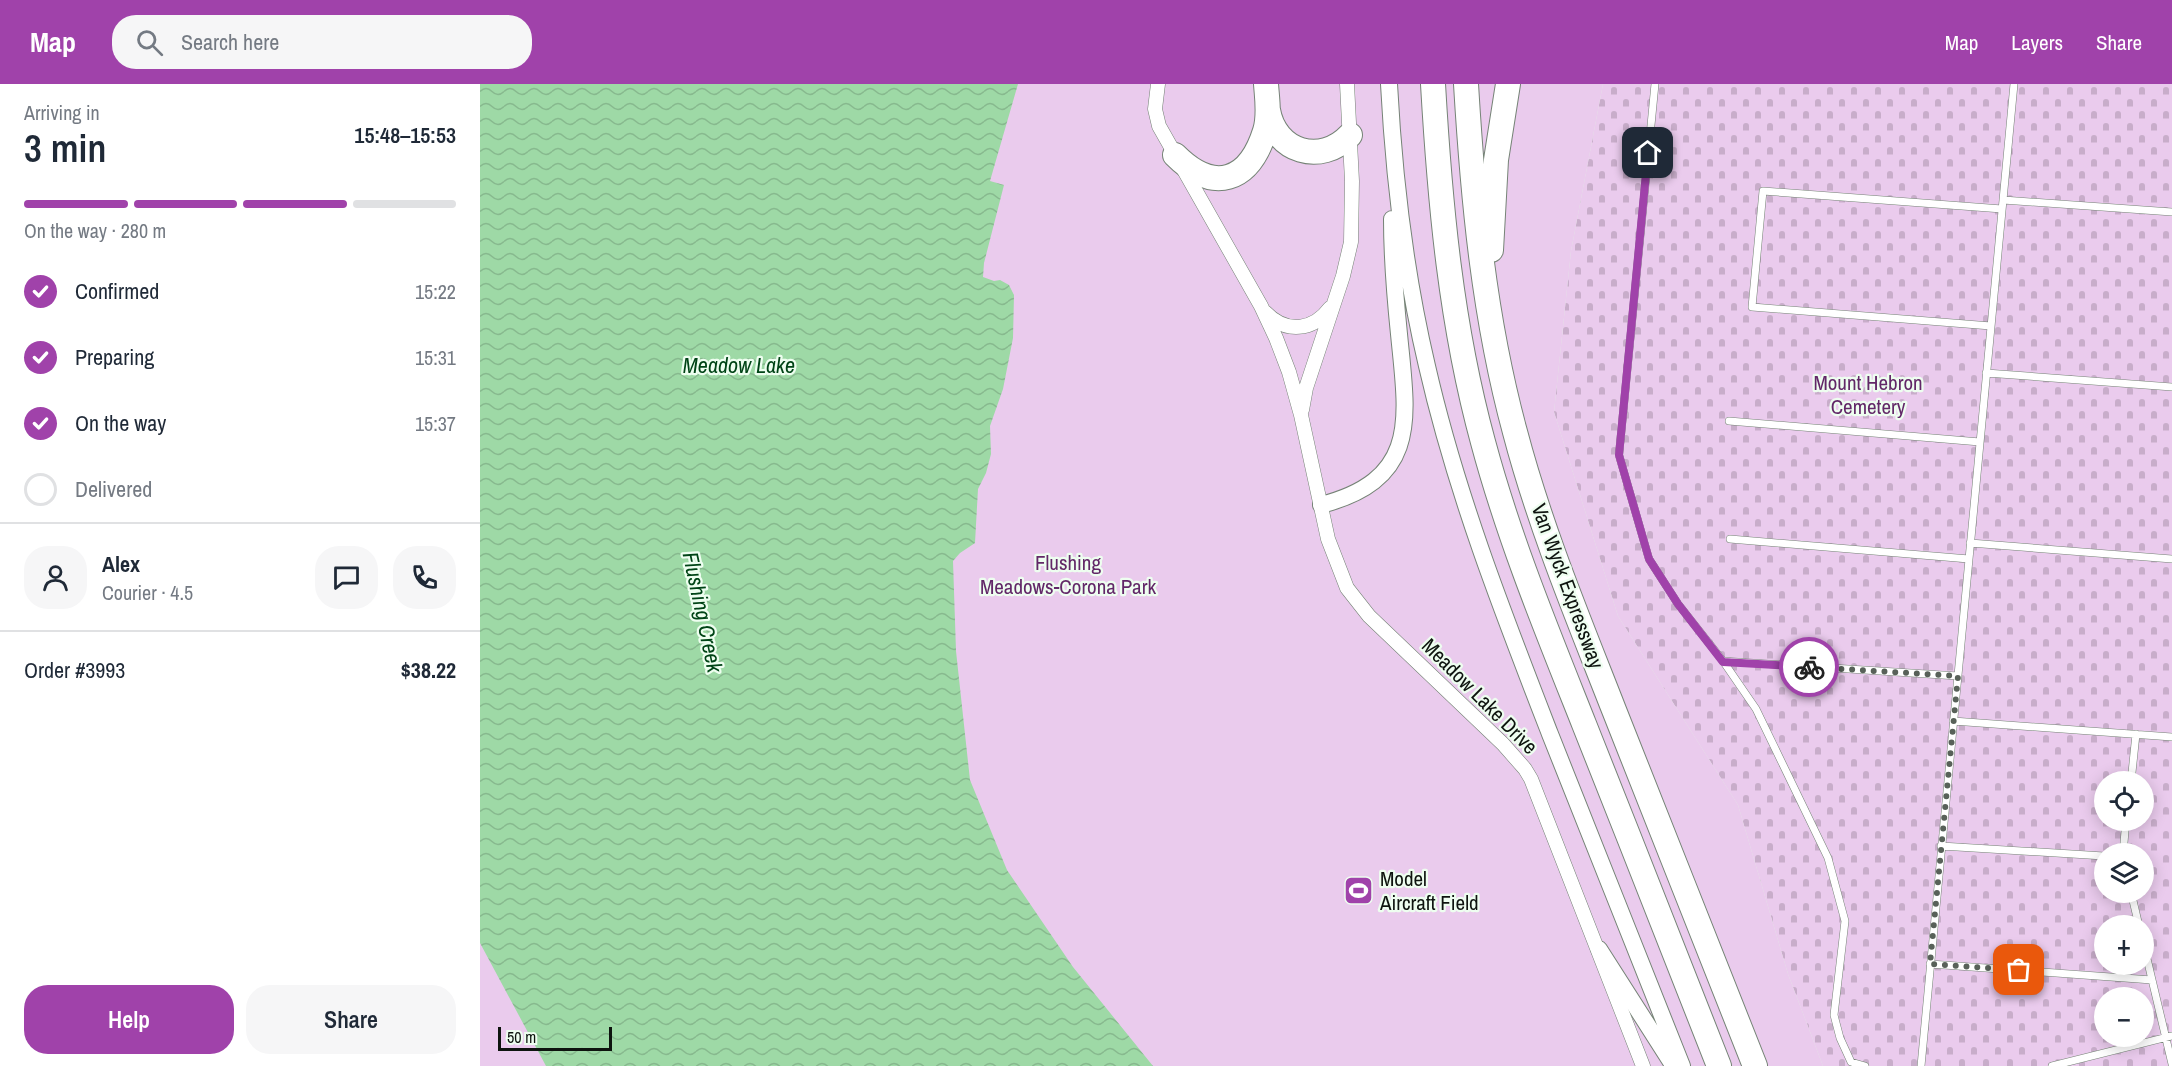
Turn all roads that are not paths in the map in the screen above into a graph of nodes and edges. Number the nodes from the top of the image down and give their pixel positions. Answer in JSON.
{"nodes":[{"id":1,"x":1158,"y":84,"type":"edge"},
{"id":2,"x":1266,"y":84,"type":"edge"},
{"id":3,"x":1347,"y":84,"type":"edge"},
{"id":4,"x":1389,"y":84,"type":"edge"},
{"id":5,"x":1433,"y":84,"type":"edge"},
{"id":6,"x":1466,"y":84,"type":"edge"},
{"id":7,"x":1508,"y":84,"type":"edge"},
{"id":8,"x":1655,"y":84,"type":"edge"},
{"id":9,"x":2014,"y":84,"type":"edge"},
{"id":10,"x":1268,"y":108,"type":"junction"},
{"id":11,"x":1350,"y":135,"type":"junction"},
{"id":12,"x":1175,"y":155,"type":"junction"},
{"id":13,"x":1394,"y":161,"type":"junction"},
{"id":14,"x":2002,"y":201,"type":"junction"},
{"id":15,"x":2002,"y":209,"type":"junction"},
{"id":16,"x":2172,"y":212,"type":"edge"},
{"id":17,"x":1334,"y":301,"type":"junction"},
{"id":18,"x":1261,"y":306,"type":"junction"},
{"id":19,"x":1489,"y":309,"type":"junction"},
{"id":20,"x":1991,"y":326,"type":"junction"},
{"id":21,"x":1986,"y":373,"type":"junction"},
{"id":22,"x":2172,"y":387,"type":"edge"},
{"id":23,"x":1301,"y":416,"type":"junction"},
{"id":24,"x":1729,"y":420,"type":"dead end"},
{"id":25,"x":1980,"y":442,"type":"junction"},
{"id":26,"x":1321,"y":505,"type":"junction"},
{"id":27,"x":1730,"y":539,"type":"dead end"},
{"id":28,"x":1970,"y":543,"type":"junction"},
{"id":29,"x":1969,"y":559,"type":"junction"},
{"id":30,"x":2172,"y":559,"type":"edge"},
{"id":31,"x":1723,"y":662,"type":"junction"},
{"id":32,"x":1958,"y":676,"type":"junction"},
{"id":33,"x":1953,"y":721,"type":"junction"},
{"id":34,"x":2136,"y":734,"type":"junction"},
{"id":35,"x":2172,"y":736,"type":"edge"},
{"id":36,"x":2132,"y":771,"type":"edge"},
{"id":37,"x":1941,"y":846,"type":"junction"},
{"id":38,"x":2094,"y":855,"type":"edge"},
{"id":39,"x":1599,"y":949,"type":"junction"},
{"id":40,"x":1930,"y":964,"type":"junction"},
{"id":41,"x":2151,"y":975,"type":"edge"},
{"id":42,"x":2152,"y":980,"type":"junction"},
{"id":43,"x":2169,"y":1037,"type":"edge"},
{"id":44,"x":2172,"y":1064,"type":"edge"},
{"id":45,"x":1643,"y":1066,"type":"edge"},
{"id":46,"x":1674,"y":1066,"type":"edge"},
{"id":47,"x":1682,"y":1066,"type":"edge"},
{"id":48,"x":1719,"y":1066,"type":"edge"},
{"id":49,"x":1755,"y":1066,"type":"edge"},
{"id":50,"x":1865,"y":1066,"type":"edge"},
{"id":51,"x":1921,"y":1066,"type":"edge"},
{"id":52,"x":2052,"y":1066,"type":"edge"}],
"edges":[{"from":1,"to":12,"type":"street","name":"Meadow Lake Drive"},
{"from":2,"to":10,"type":"highway"},
{"from":3,"to":11,"type":"street"},
{"from":4,"to":13,"type":"street"},
{"from":5,"to":48,"type":"highway","name":"Van Wyck Expressway"},
{"from":6,"to":19,"type":"highway","name":"Van Wyck Expressway"},
{"from":7,"to":19,"type":"highway"},
{"from":8,"to":31,"type":"lane"},
{"from":9,"to":14,"type":"lane"},
{"from":10,"to":11,"type":"highway"},
{"from":10,"to":12,"type":"highway"},
{"from":11,"to":17,"type":"street"},
{"from":12,"to":18,"type":"street","name":"Meadow Lake Drive"},
{"from":13,"to":26,"type":"street"},
{"from":13,"to":47,"type":"street"},
{"from":14,"to":15,"type":"lane"},
{"from":14,"to":16,"type":"lane"},
{"from":15,"to":20,"type":"lane"},
{"from":15,"to":20,"type":"lane"},
{"from":17,"to":18,"type":"street"},
{"from":17,"to":23,"type":"street"},
{"from":18,"to":23,"type":"street","name":"Meadow Lake Drive"},
{"from":19,"to":49,"type":"highway","name":"Van Wyck Expressway"},
{"from":20,"to":21,"type":"lane"},
{"from":21,"to":22,"type":"lane"},
{"from":21,"to":25,"type":"lane"},
{"from":23,"to":26,"type":"street","name":"Meadow Lake Drive"},
{"from":24,"to":25,"type":"lane"},
{"from":25,"to":28,"type":"lane"},
{"from":26,"to":39,"type":"street","name":"Meadow Lake Drive"},
{"from":27,"to":29,"type":"lane"},
{"from":28,"to":29,"type":"lane"},
{"from":28,"to":30,"type":"lane"},
{"from":29,"to":32,"type":"lane"},
{"from":31,"to":32,"type":"lane"},
{"from":31,"to":50,"type":"lane"},
{"from":32,"to":33,"type":"lane"},
{"from":33,"to":34,"type":"lane"},
{"from":33,"to":37,"type":"lane"},
{"from":34,"to":35,"type":"lane"},
{"from":34,"to":36,"type":"lane"},
{"from":37,"to":38,"type":"lane"},
{"from":37,"to":40,"type":"lane"},
{"from":39,"to":45,"type":"street","name":"Meadow Lake Drive"},
{"from":39,"to":46,"type":"street"},
{"from":40,"to":42,"type":"lane"},
{"from":40,"to":51,"type":"lane"},
{"from":41,"to":42,"type":"lane"},
{"from":42,"to":43,"type":"lane"},
{"from":43,"to":44,"type":"lane"},
{"from":43,"to":52,"type":"lane"}]}
